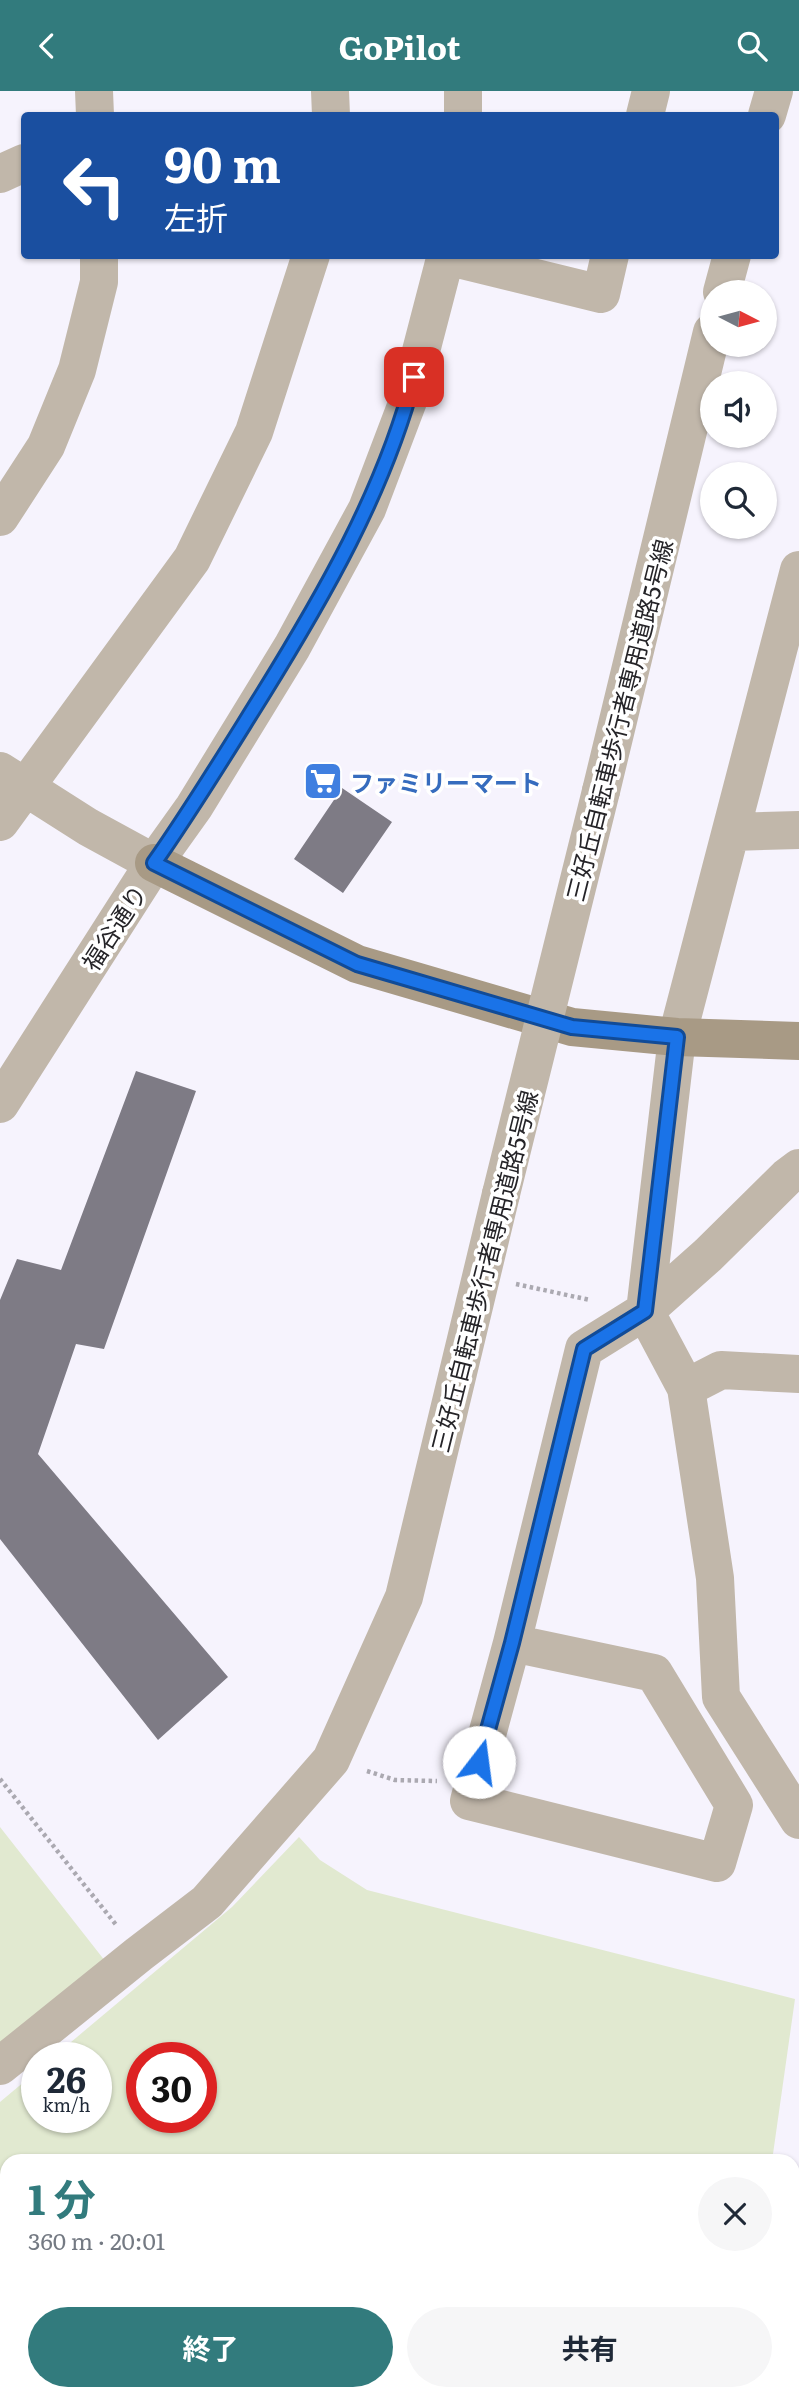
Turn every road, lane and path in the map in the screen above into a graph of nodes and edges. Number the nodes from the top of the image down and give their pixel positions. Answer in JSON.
{"nodes":[{"id":1,"x":93,"y":91,"type":"edge"},
{"id":2,"x":330,"y":91,"type":"edge"},
{"id":3,"x":463,"y":91,"type":"edge"},
{"id":4,"x":651,"y":91,"type":"edge"},
{"id":5,"x":774,"y":91,"type":"edge"},
{"id":6,"x":95,"y":112,"type":"edge"},
{"id":7,"x":331,"y":112,"type":"edge"},
{"id":8,"x":463,"y":112,"type":"edge"},
{"id":9,"x":646,"y":112,"type":"edge"},
{"id":10,"x":768,"y":112,"type":"edge"},
{"id":11,"x":21,"y":164,"type":"edge"},
{"id":12,"x":0,"y":173,"type":"edge"},
{"id":13,"x":99,"y":259,"type":"edge"},
{"id":14,"x":310,"y":259,"type":"edge"},
{"id":15,"x":445,"y":259,"type":"edge"},
{"id":16,"x":458,"y":259,"type":"edge"},
{"id":17,"x":609,"y":259,"type":"edge"},
{"id":18,"x":731,"y":259,"type":"edge"},
{"id":19,"x":725,"y":280,"type":"edge"},
{"id":20,"x":706,"y":357,"type":"edge"},
{"id":21,"x":0,"y":517,"type":"edge"},
{"id":22,"x":799,"y":570,"type":"edge"},
{"id":23,"x":12,"y":779,"type":"edge"},
{"id":24,"x":0,"y":822,"type":"edge"},
{"id":25,"x":799,"y":830,"type":"edge"},
{"id":26,"x":732,"y":832,"type":"junction"},
{"id":27,"x":154,"y":863,"type":"junction"},
{"id":28,"x":677,"y":1037,"type":"junction"},
{"id":29,"x":799,"y":1041,"type":"edge"},
{"id":30,"x":0,"y":1104,"type":"edge"},
{"id":31,"x":799,"y":1168,"type":"edge"},
{"id":32,"x":645,"y":1311,"type":"junction"},
{"id":33,"x":799,"y":1374,"type":"edge"},
{"id":34,"x":686,"y":1388,"type":"junction"},
{"id":35,"x":512,"y":1643,"type":"junction"},
{"id":36,"x":331,"y":1760,"type":"junction"},
{"id":37,"x":0,"y":1779,"type":"edge"},
{"id":38,"x":472,"y":1785,"type":"junction"},
{"id":39,"x":799,"y":1821,"type":"edge"},
{"id":40,"x":139,"y":1954,"type":"junction"},
{"id":41,"x":0,"y":2066,"type":"edge"}],
"edges":[{"from":1,"to":6,"type":"street"},
{"from":2,"to":7,"type":"street"},
{"from":3,"to":8,"type":"street"},
{"from":4,"to":9,"type":"street"},
{"from":5,"to":10,"type":"street"},
{"from":11,"to":12,"type":"street"},
{"from":13,"to":21,"type":"street"},
{"from":14,"to":23,"type":"street"},
{"from":15,"to":27,"type":"street","name":"福谷通り"},
{"from":16,"to":17,"type":"street"},
{"from":18,"to":19,"type":"street"},
{"from":20,"to":36,"type":"street","name":"三好丘自転車歩行者専用道路5号線","bridge":true},
{"from":22,"to":26,"type":"street"},
{"from":23,"to":24,"type":"street"},
{"from":23,"to":27,"type":"street"},
{"from":25,"to":26,"type":"street"},
{"from":26,"to":28,"type":"street"},
{"from":27,"to":28,"type":"street"},
{"from":27,"to":30,"type":"street","name":"福谷通り"},
{"from":28,"to":29,"type":"street"},
{"from":28,"to":32,"type":"street"},
{"from":31,"to":32,"type":"street"},
{"from":32,"to":34,"type":"street"},
{"from":32,"to":35,"type":"street"},
{"from":33,"to":34,"type":"street"},
{"from":34,"to":39,"type":"street"},
{"from":35,"to":38,"type":"street"},
{"from":35,"to":38,"type":"street"},
{"from":36,"to":38,"type":"path"},
{"from":36,"to":40,"type":"street","name":"三好丘自転車歩行者専用道路5号線"},
{"from":37,"to":40,"type":"path"},
{"from":40,"to":41,"type":"street","name":"三好丘自転車歩行者専用道路5号線"}]}
